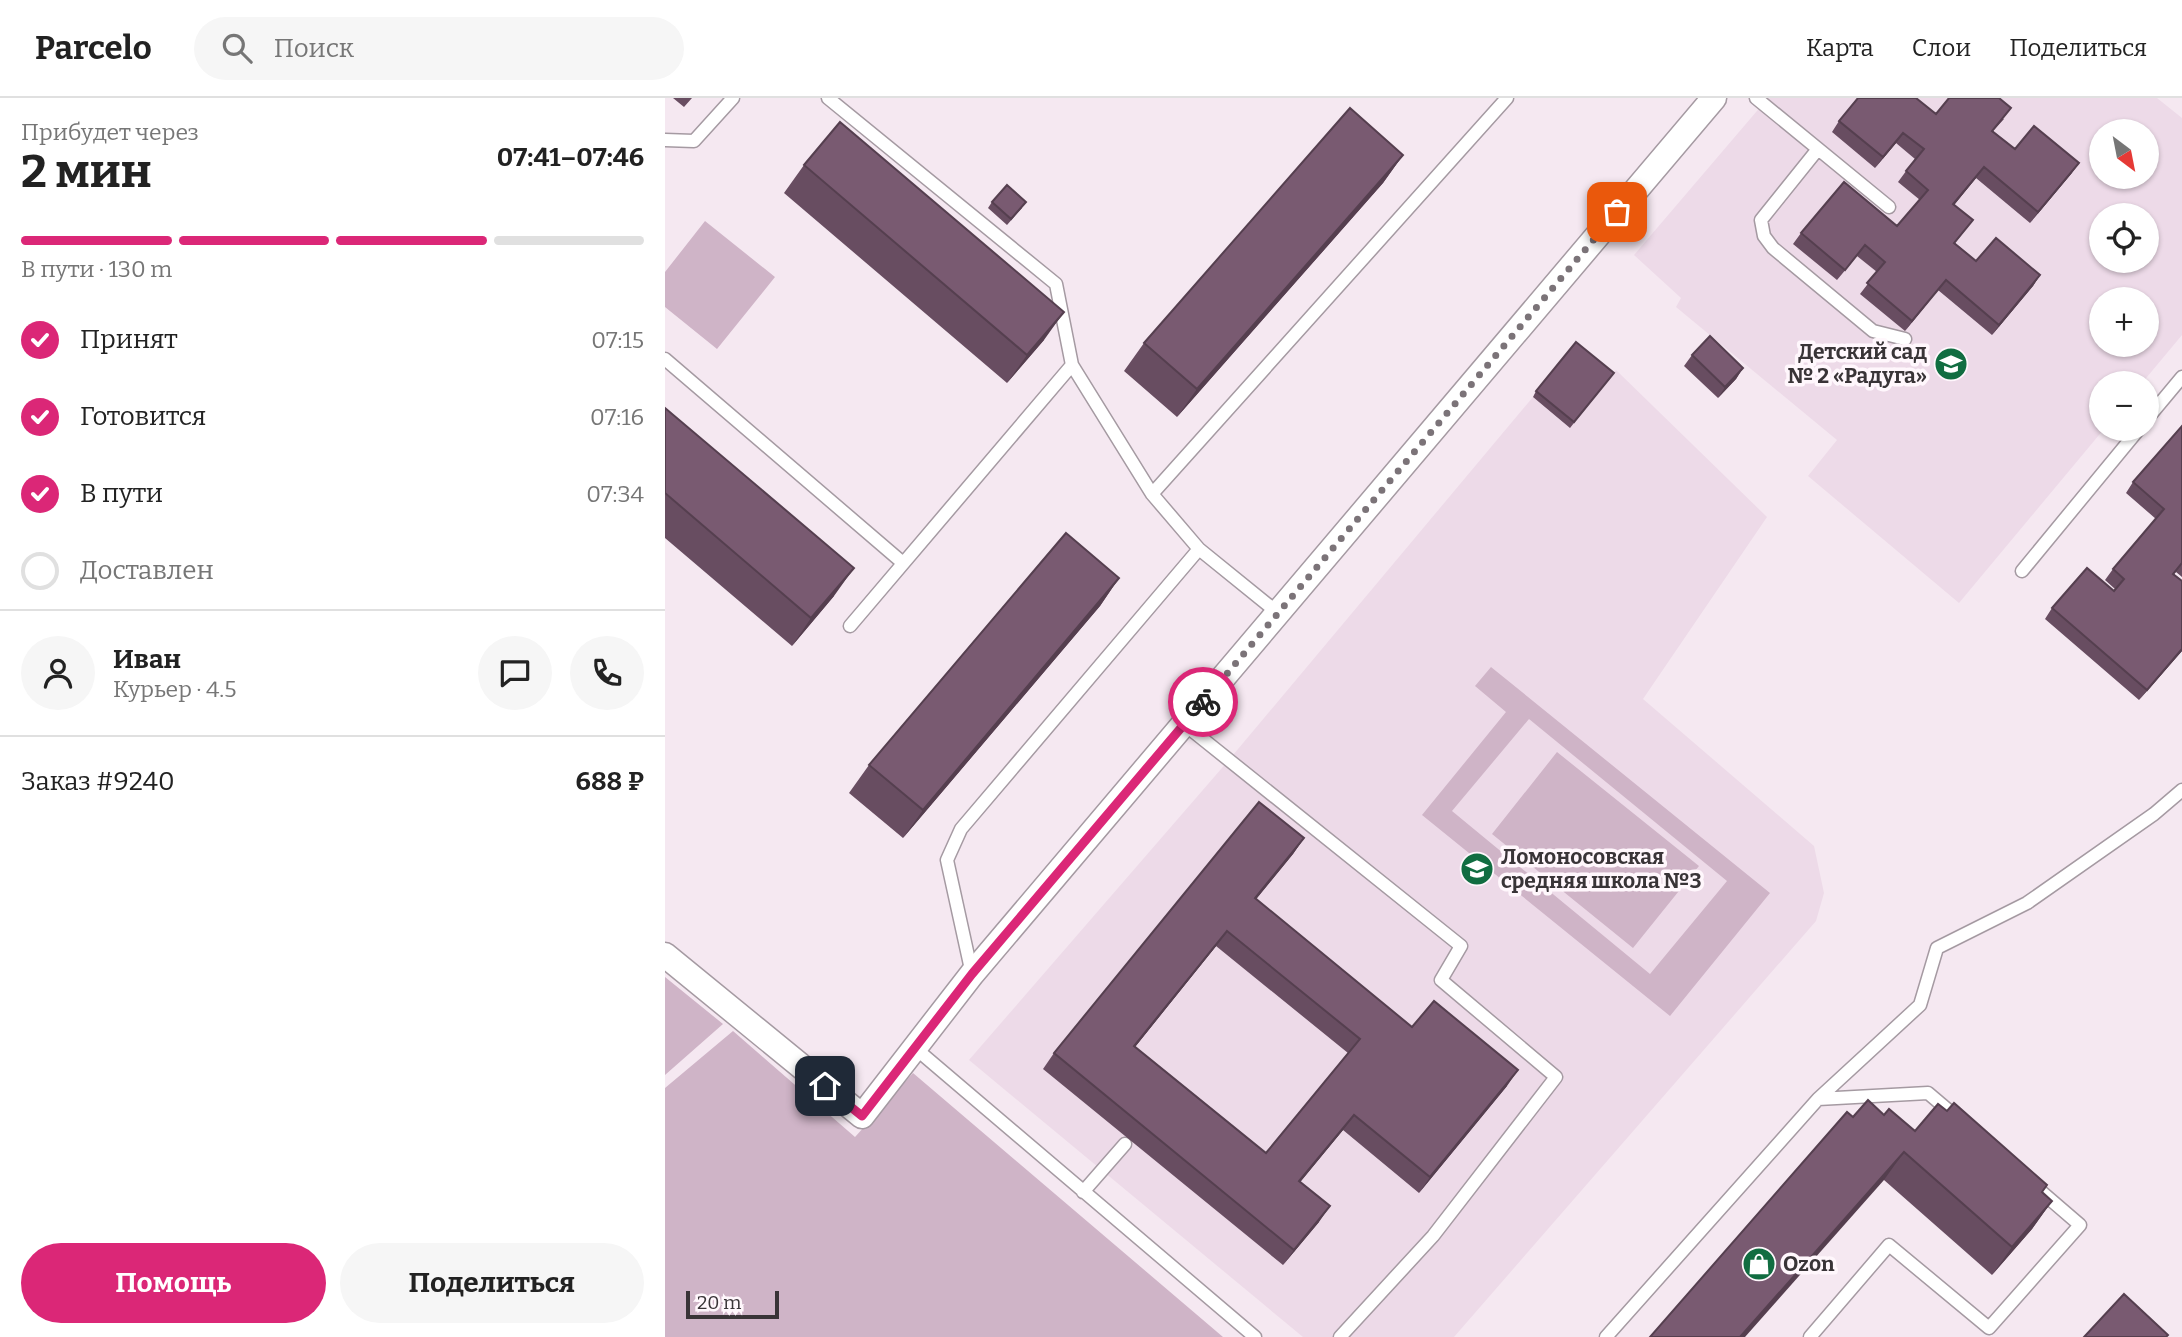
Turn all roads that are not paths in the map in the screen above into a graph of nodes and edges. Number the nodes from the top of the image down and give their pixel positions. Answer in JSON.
{"nodes":[{"id":1,"x":733,"y":98,"type":"edge"},
{"id":2,"x":828,"y":98,"type":"edge"},
{"id":3,"x":1507,"y":98,"type":"edge"},
{"id":4,"x":1714,"y":98,"type":"edge"},
{"id":5,"x":1756,"y":98,"type":"edge"},
{"id":6,"x":665,"y":140,"type":"edge"},
{"id":7,"x":1818,"y":149,"type":"junction"},
{"id":8,"x":1889,"y":207,"type":"dead end"},
{"id":9,"x":1905,"y":339,"type":"dead end"},
{"id":10,"x":665,"y":359,"type":"edge"},
{"id":11,"x":1072,"y":365,"type":"junction"},
{"id":12,"x":2182,"y":377,"type":"edge"},
{"id":13,"x":2159,"y":405,"type":"edge"},
{"id":14,"x":2129,"y":441,"type":"edge"},
{"id":15,"x":1152,"y":494,"type":"junction"},
{"id":16,"x":1199,"y":549,"type":"junction"},
{"id":17,"x":903,"y":564,"type":"junction"},
{"id":18,"x":2022,"y":571,"type":"dead end"},
{"id":19,"x":1278,"y":614,"type":"junction"},
{"id":20,"x":850,"y":626,"type":"dead end"},
{"id":21,"x":1184,"y":724,"type":"junction"},
{"id":22,"x":2182,"y":790,"type":"edge"},
{"id":23,"x":665,"y":955,"type":"edge"},
{"id":24,"x":972,"y":974,"type":"junction"},
{"id":25,"x":915,"y":1048,"type":"junction"},
{"id":26,"x":1818,"y":1099,"type":"junction"},
{"id":27,"x":1969,"y":1128,"type":"edge"},
{"id":28,"x":1125,"y":1144,"type":"dead end"},
{"id":29,"x":2019,"y":1172,"type":"edge"},
{"id":30,"x":1083,"y":1192,"type":"junction"},
{"id":31,"x":1255,"y":1337,"type":"edge"},
{"id":32,"x":1340,"y":1337,"type":"edge"},
{"id":33,"x":1606,"y":1337,"type":"edge"},
{"id":34,"x":1810,"y":1337,"type":"edge"}],
"edges":[{"from":1,"to":6,"type":"lane"},
{"from":2,"to":11,"type":"lane"},
{"from":3,"to":15,"type":"lane"},
{"from":4,"to":19,"type":"street"},
{"from":5,"to":7,"type":"lane"},
{"from":7,"to":8,"type":"lane"},
{"from":7,"to":9,"type":"lane"},
{"from":10,"to":17,"type":"lane"},
{"from":11,"to":15,"type":"lane"},
{"from":11,"to":17,"type":"lane"},
{"from":12,"to":13,"type":"lane"},
{"from":14,"to":18,"type":"lane"},
{"from":15,"to":16,"type":"lane"},
{"from":16,"to":19,"type":"lane"},
{"from":16,"to":24,"type":"lane"},
{"from":17,"to":20,"type":"lane"},
{"from":19,"to":21,"type":"street"},
{"from":21,"to":24,"type":"street"},
{"from":21,"to":32,"type":"lane"},
{"from":22,"to":26,"type":"lane"},
{"from":23,"to":25,"type":"street"},
{"from":24,"to":25,"type":"street"},
{"from":25,"to":30,"type":"lane"},
{"from":26,"to":27,"type":"lane"},
{"from":26,"to":33,"type":"lane"},
{"from":28,"to":30,"type":"lane"},
{"from":29,"to":34,"type":"lane"},
{"from":30,"to":31,"type":"lane"}]}
